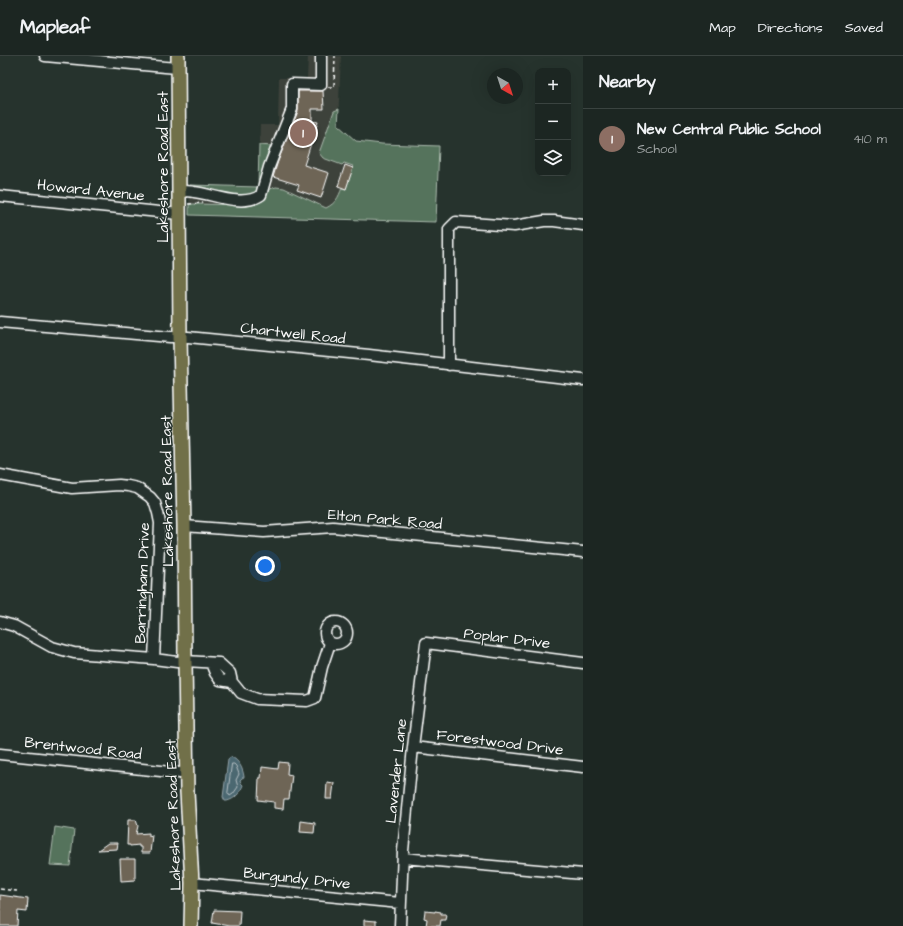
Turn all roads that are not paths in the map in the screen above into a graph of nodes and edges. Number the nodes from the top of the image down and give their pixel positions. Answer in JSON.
{"nodes":[{"id":1,"x":45,"y":56,"type":"edge"},
{"id":2,"x":321,"y":56,"type":"edge"},
{"id":3,"x":178,"y":62,"type":"edge"},
{"id":4,"x":178,"y":191,"type":"junction"},
{"id":5,"x":0,"y":196,"type":"edge"},
{"id":6,"x":179,"y":214,"type":"junction"},
{"id":7,"x":583,"y":225,"type":"edge"},
{"id":8,"x":0,"y":322,"type":"edge"},
{"id":9,"x":180,"y":337,"type":"junction"},
{"id":10,"x":449,"y":364,"type":"junction"},
{"id":11,"x":583,"y":380,"type":"edge"},
{"id":12,"x":0,"y":475,"type":"edge"},
{"id":13,"x":184,"y":526,"type":"junction"},
{"id":14,"x":583,"y":552,"type":"edge"},
{"id":15,"x":0,"y":622,"type":"edge"},
{"id":16,"x":330,"y":643,"type":"dead end"},
{"id":17,"x":426,"y":643,"type":"joint"},
{"id":18,"x":154,"y":659,"type":"junction"},
{"id":19,"x":185,"y":661,"type":"junction"},
{"id":20,"x":583,"y":663,"type":"edge"},
{"id":21,"x":413,"y":747,"type":"junction"},
{"id":22,"x":0,"y":754,"type":"edge"},
{"id":23,"x":583,"y":767,"type":"edge"},
{"id":24,"x":187,"y":772,"type":"junction"},
{"id":25,"x":403,"y":858,"type":"junction"},
{"id":26,"x":583,"y":874,"type":"edge"},
{"id":27,"x":192,"y":883,"type":"junction"},
{"id":28,"x":400,"y":903,"type":"junction"},
{"id":29,"x":191,"y":926,"type":"edge"},
{"id":30,"x":400,"y":926,"type":"edge"}],
"edges":[{"from":1,"to":3,"type":"street"},
{"from":2,"to":4,"type":"street"},
{"from":3,"to":4,"type":"main road","name":"Lakeshore Road East"},
{"from":4,"to":6,"type":"main road","name":"Lakeshore Road East"},
{"from":5,"to":6,"type":"street","name":"Howard Avenue"},
{"from":6,"to":9,"type":"main road","name":"Lakeshore Road East"},
{"from":7,"to":10,"type":"street"},
{"from":8,"to":9,"type":"street","name":"Chartwell Road"},
{"from":9,"to":10,"type":"street","name":"Chartwell Road"},
{"from":9,"to":13,"type":"main road","name":"Lakeshore Road East"},
{"from":10,"to":11,"type":"street","name":"Chartwell Road"},
{"from":12,"to":18,"type":"street","name":"Barringham Drive"},
{"from":13,"to":14,"type":"street","name":"Elton Park Road"},
{"from":13,"to":19,"type":"main road","name":"Lakeshore Road East"},
{"from":15,"to":18,"type":"street"},
{"from":16,"to":19,"type":"street"},
{"from":17,"to":20,"type":"street","name":"Poplar Drive"},
{"from":17,"to":21,"type":"street","name":"Lavender Lane"},
{"from":18,"to":19,"type":"street"},
{"from":19,"to":24,"type":"main road","name":"Lakeshore Road East"},
{"from":21,"to":23,"type":"street","name":"Forestwood Drive"},
{"from":21,"to":25,"type":"street","name":"Lavender Lane"},
{"from":22,"to":24,"type":"street","name":"Brentwood Road"},
{"from":24,"to":27,"type":"main road","name":"Lakeshore Road East"},
{"from":25,"to":26,"type":"street"},
{"from":25,"to":28,"type":"street","name":"Lavender Lane"},
{"from":27,"to":28,"type":"street","name":"Burgundy Drive"},
{"from":27,"to":29,"type":"main road","name":"Lakeshore Road East"},
{"from":28,"to":30,"type":"street","name":"Lavender Lane"}]}
